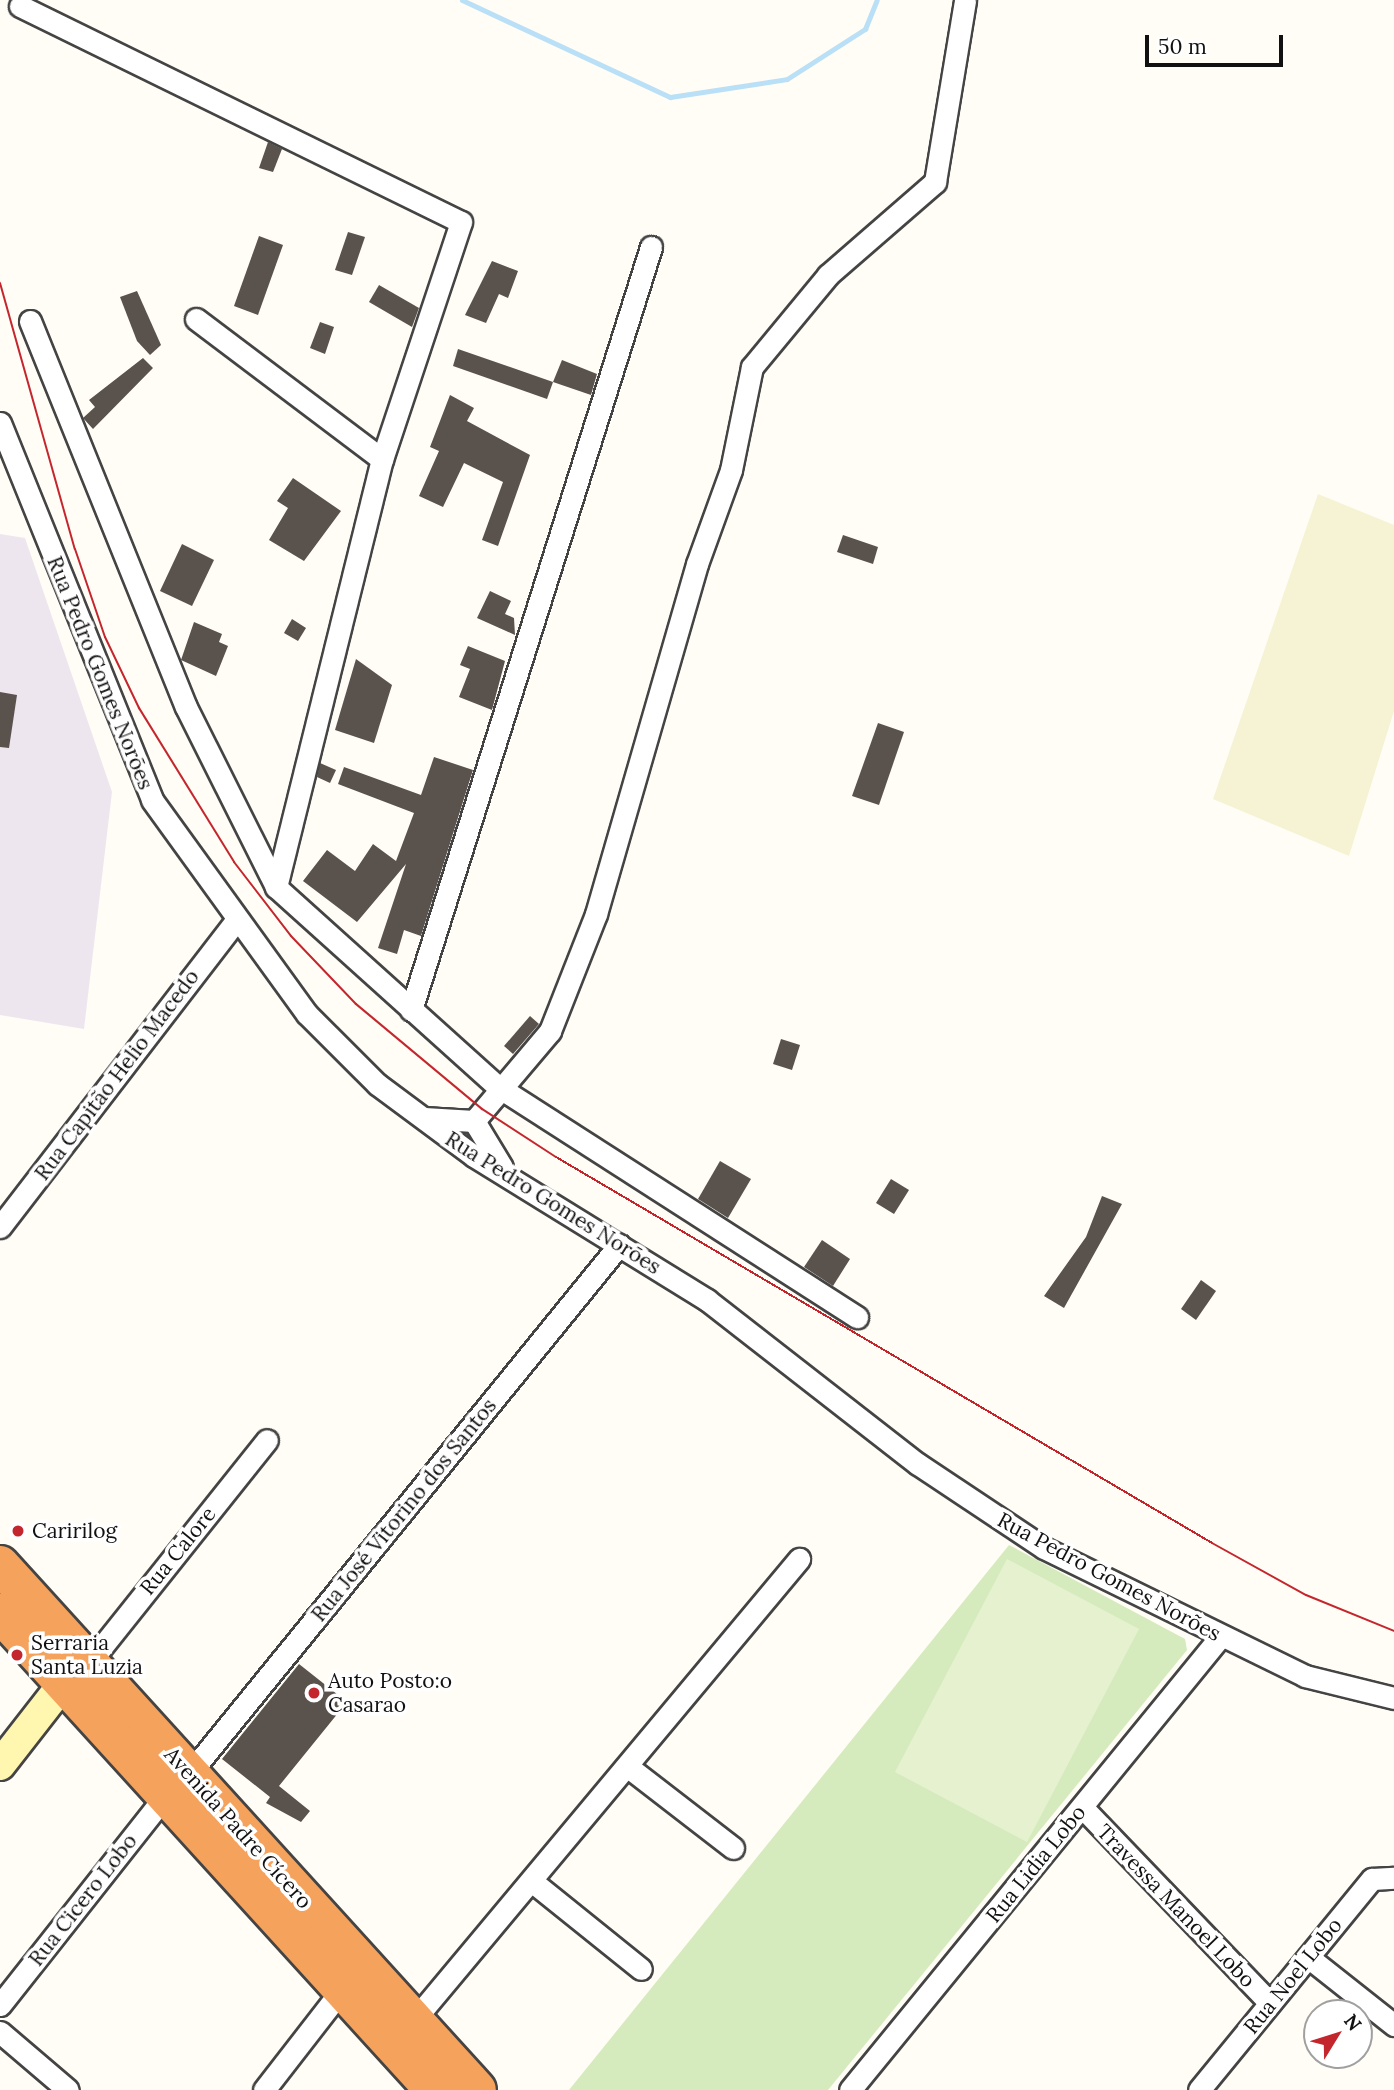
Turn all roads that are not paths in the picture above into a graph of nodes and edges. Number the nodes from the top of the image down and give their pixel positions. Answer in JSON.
{"nodes":[{"id":1,"x":965,"y":0,"type":"edge"},
{"id":2,"x":20,"y":6,"type":"dead end"},
{"id":3,"x":651,"y":247,"type":"dead end"},
{"id":4,"x":195,"y":319,"type":"dead end"},
{"id":5,"x":30,"y":321,"type":"dead end"},
{"id":6,"x":0,"y":423,"type":"edge"},
{"id":7,"x":382,"y":459,"type":"junction"},
{"id":8,"x":276,"y":887,"type":"junction"},
{"id":9,"x":234,"y":922,"type":"junction"},
{"id":10,"x":411,"y":1010,"type":"junction"},
{"id":11,"x":497,"y":1086,"type":"junction"},
{"id":12,"x":418,"y":1117,"type":"junction"},
{"id":13,"x":474,"y":1121,"type":"junction"},
{"id":14,"x":509,"y":1176,"type":"junction"},
{"id":15,"x":0,"y":1227,"type":"edge"},
{"id":16,"x":619,"y":1245,"type":"junction"},
{"id":17,"x":857,"y":1317,"type":"dead end"},
{"id":18,"x":267,"y":1440,"type":"dead end"},
{"id":19,"x":799,"y":1559,"type":"dead end"},
{"id":20,"x":0,"y":1565,"type":"edge"},
{"id":21,"x":0,"y":1613,"type":"edge"},
{"id":22,"x":1220,"y":1637,"type":"junction"},
{"id":23,"x":76,"y":1674,"type":"junction"},
{"id":24,"x":1394,"y":1698,"type":"edge"},
{"id":25,"x":0,"y":1765,"type":"edge"},
{"id":26,"x":627,"y":1766,"type":"junction"},
{"id":27,"x":178,"y":1785,"type":"junction"},
{"id":28,"x":1083,"y":1808,"type":"junction"},
{"id":29,"x":733,"y":1848,"type":"dead end"},
{"id":30,"x":1394,"y":1878,"type":"edge"},
{"id":31,"x":534,"y":1883,"type":"junction"},
{"id":32,"x":1308,"y":1957,"type":"junction"},
{"id":33,"x":640,"y":1969,"type":"dead end"},
{"id":34,"x":343,"y":1987,"type":"junction"},
{"id":35,"x":1270,"y":2003,"type":"junction"},
{"id":36,"x":0,"y":2005,"type":"edge"},
{"id":37,"x":414,"y":2020,"type":"junction"},
{"id":38,"x":1394,"y":2025,"type":"edge"},
{"id":39,"x":0,"y":2032,"type":"edge"},
{"id":40,"x":68,"y":2090,"type":"edge"},
{"id":41,"x":264,"y":2090,"type":"edge"},
{"id":42,"x":434,"y":2090,"type":"edge"},
{"id":43,"x":477,"y":2090,"type":"edge"},
{"id":44,"x":850,"y":2090,"type":"edge"},
{"id":45,"x":1199,"y":2090,"type":"edge"}],
"edges":[{"from":1,"to":11,"type":"street"},
{"from":2,"to":7,"type":"street"},
{"from":3,"to":10,"type":"street"},
{"from":4,"to":7,"type":"street"},
{"from":5,"to":8,"type":"street"},
{"from":6,"to":9,"type":"street","name":"Rua Pedro Gomes Norões"},
{"from":7,"to":8,"type":"street"},
{"from":8,"to":10,"type":"street"},
{"from":9,"to":12,"type":"street","name":"Rua Pedro Gomes Norões"},
{"from":9,"to":15,"type":"street","name":"Rua Capitão Helio Macedo"},
{"from":10,"to":11,"type":"street"},
{"from":11,"to":13,"type":"street"},
{"from":11,"to":17,"type":"street"},
{"from":12,"to":13,"type":"street"},
{"from":12,"to":14,"type":"street","name":"Rua Pedro Gomes Norões"},
{"from":13,"to":14,"type":"street"},
{"from":14,"to":16,"type":"street","name":"Rua Pedro Gomes Norões"},
{"from":16,"to":22,"type":"street","name":"Rua Pedro Gomes Norões"},
{"from":16,"to":27,"type":"street","name":"Rua José Vitorino dos Santos"},
{"from":18,"to":23,"type":"street","name":"Rua Calore"},
{"from":19,"to":26,"type":"street"},
{"from":20,"to":23,"type":"highway","name":"Avenida Padre Cícero"},
{"from":21,"to":23,"type":"highway","name":"Avenida Padre Cícero"},
{"from":22,"to":24,"type":"street","name":"Rua Pedro Gomes Norões"},
{"from":22,"to":28,"type":"street","name":"Rua Lidia Lobo"},
{"from":23,"to":25,"type":"street"},
{"from":23,"to":27,"type":"highway","name":"Avenida Padre Cícero"},
{"from":26,"to":29,"type":"street"},
{"from":26,"to":31,"type":"street"},
{"from":27,"to":34,"type":"highway","name":"Avenida Padre Cícero"},
{"from":27,"to":36,"type":"street","name":"Rua Cicero Lobo"},
{"from":27,"to":37,"type":"highway","name":"Avenida Padre Cícero"},
{"from":28,"to":35,"type":"street","name":"Travessa Manoel Lobo"},
{"from":28,"to":44,"type":"street","name":"Rua Lidia Lobo"},
{"from":30,"to":32,"type":"street","name":"Rua Noel Lobo"},
{"from":31,"to":33,"type":"street"},
{"from":31,"to":37,"type":"street"},
{"from":32,"to":35,"type":"street","name":"Rua Noel Lobo"},
{"from":32,"to":38,"type":"street"},
{"from":34,"to":41,"type":"street"},
{"from":34,"to":42,"type":"highway","name":"Avenida Padre Cícero"},
{"from":35,"to":45,"type":"street","name":"Rua Noel Lobo"},
{"from":37,"to":43,"type":"highway","name":"Avenida Padre Cícero"},
{"from":39,"to":40,"type":"street"}]}
